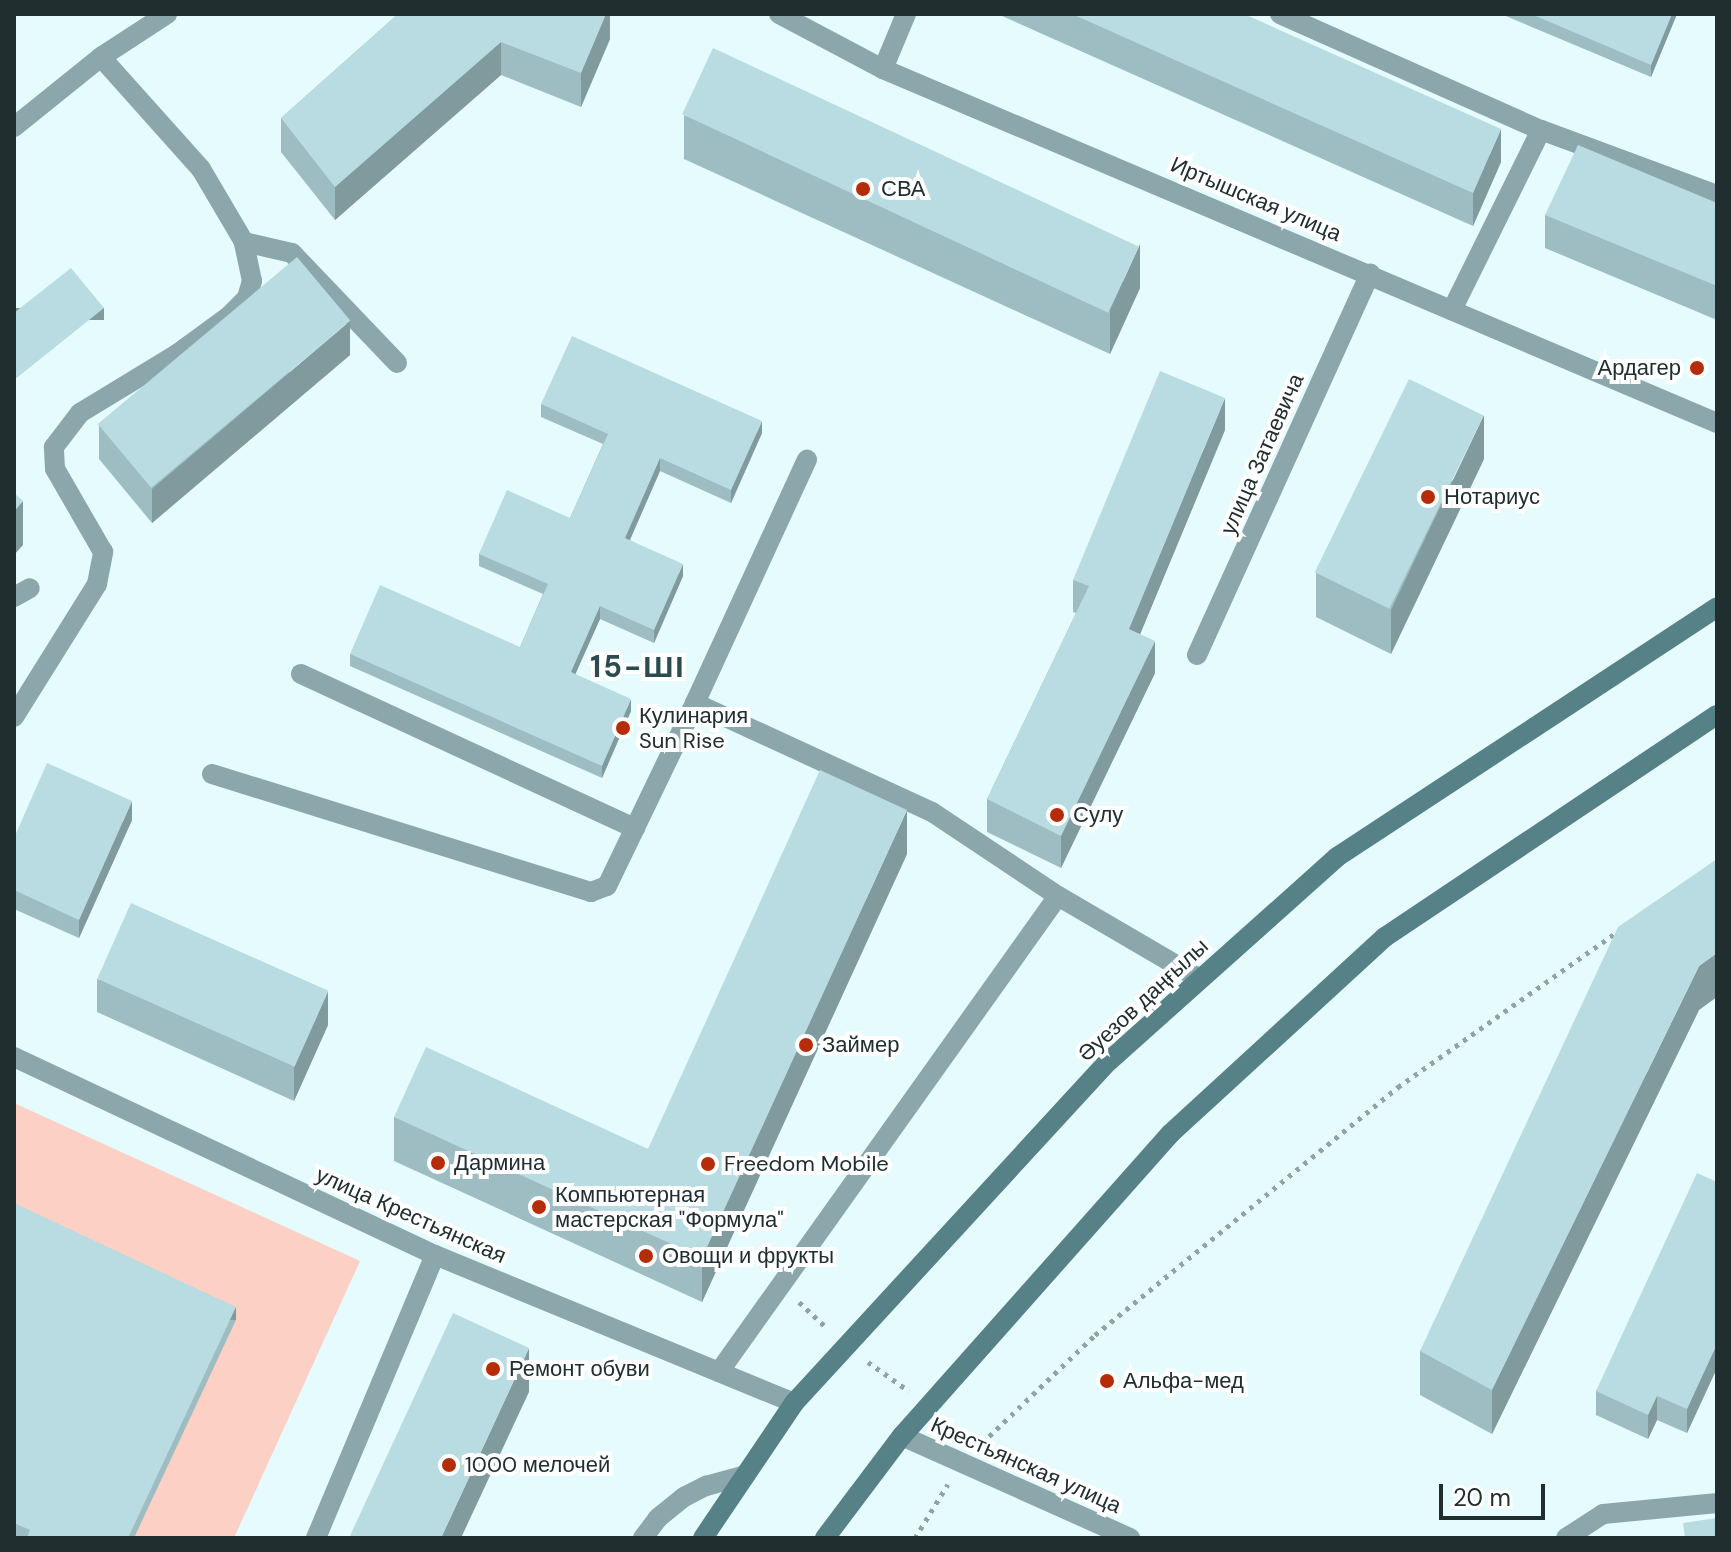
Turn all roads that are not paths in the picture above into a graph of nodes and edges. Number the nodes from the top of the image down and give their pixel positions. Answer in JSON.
{"nodes":[{"id":1,"x":167,"y":14,"type":"edge"},
{"id":2,"x":779,"y":14,"type":"edge"},
{"id":3,"x":906,"y":14,"type":"edge"},
{"id":4,"x":1280,"y":14,"type":"edge"},
{"id":5,"x":101,"y":57,"type":"junction"},
{"id":6,"x":883,"y":69,"type":"junction"},
{"id":7,"x":14,"y":127,"type":"edge"},
{"id":8,"x":1541,"y":130,"type":"junction"},
{"id":9,"x":1717,"y":195,"type":"edge"},
{"id":10,"x":244,"y":242,"type":"junction"},
{"id":11,"x":1370,"y":273,"type":"junction"},
{"id":12,"x":1452,"y":310,"type":"junction"},
{"id":13,"x":397,"y":363,"type":"dead end"},
{"id":14,"x":1717,"y":423,"type":"edge"},
{"id":15,"x":807,"y":460,"type":"dead end"},
{"id":16,"x":1717,"y":607,"type":"edge"},
{"id":17,"x":1197,"y":655,"type":"dead end"},
{"id":18,"x":301,"y":674,"type":"dead end"},
{"id":19,"x":695,"y":703,"type":"junction"},
{"id":20,"x":1717,"y":715,"type":"edge"},
{"id":21,"x":14,"y":717,"type":"edge"},
{"id":22,"x":212,"y":774,"type":"dead end"},
{"id":23,"x":635,"y":828,"type":"junction"},
{"id":24,"x":1058,"y":896,"type":"junction"},
{"id":25,"x":1200,"y":979,"type":"junction"},
{"id":26,"x":14,"y":1057,"type":"edge"},
{"id":27,"x":435,"y":1255,"type":"junction"},
{"id":28,"x":719,"y":1372,"type":"junction"},
{"id":29,"x":794,"y":1403,"type":"junction"},
{"id":30,"x":902,"y":1436,"type":"junction"},
{"id":31,"x":746,"y":1475,"type":"junction"},
{"id":32,"x":1717,"y":1503,"type":"edge"},
{"id":33,"x":316,"y":1538,"type":"edge"},
{"id":34,"x":643,"y":1538,"type":"edge"},
{"id":35,"x":703,"y":1538,"type":"edge"},
{"id":36,"x":825,"y":1538,"type":"edge"},
{"id":37,"x":1130,"y":1538,"type":"edge"},
{"id":38,"x":1566,"y":1538,"type":"edge"}],
"edges":[{"from":1,"to":5,"type":"street"},
{"from":2,"to":6,"type":"street","name":"Иртышская улица"},
{"from":3,"to":6,"type":"street"},
{"from":4,"to":8,"type":"street"},
{"from":5,"to":7,"type":"street"},
{"from":5,"to":10,"type":"street"},
{"from":6,"to":11,"type":"street","name":"Иртышская улица"},
{"from":8,"to":9,"type":"street"},
{"from":8,"to":12,"type":"street"},
{"from":10,"to":13,"type":"street"},
{"from":10,"to":21,"type":"street"},
{"from":11,"to":12,"type":"street","name":"Иртышская улица"},
{"from":11,"to":17,"type":"street","name":"улица Затаевича"},
{"from":12,"to":14,"type":"street","name":"Иртышская улица"},
{"from":15,"to":19,"type":"street"},
{"from":16,"to":25,"type":"main road","name":"Әуезов даңғылы"},
{"from":18,"to":23,"type":"street"},
{"from":19,"to":23,"type":"street"},
{"from":19,"to":24,"type":"street"},
{"from":20,"to":30,"type":"main road"},
{"from":22,"to":23,"type":"street"},
{"from":24,"to":25,"type":"street"},
{"from":24,"to":28,"type":"street"},
{"from":25,"to":29,"type":"main road","name":"Әуезов даңғылы"},
{"from":26,"to":27,"type":"street","name":"улица Крестьянская"},
{"from":27,"to":28,"type":"street","name":"улица Крестьянская"},
{"from":27,"to":33,"type":"street"},
{"from":28,"to":29,"type":"street","name":"улица Крестьянская"},
{"from":29,"to":31,"type":"main road","name":"Әуезов даңғылы"},
{"from":30,"to":36,"type":"main road"},
{"from":30,"to":37,"type":"street","name":"Крестьянская улица"},
{"from":31,"to":34,"type":"street"},
{"from":31,"to":35,"type":"main road","name":"Әуезов даңғылы"},
{"from":32,"to":38,"type":"street"}]}
